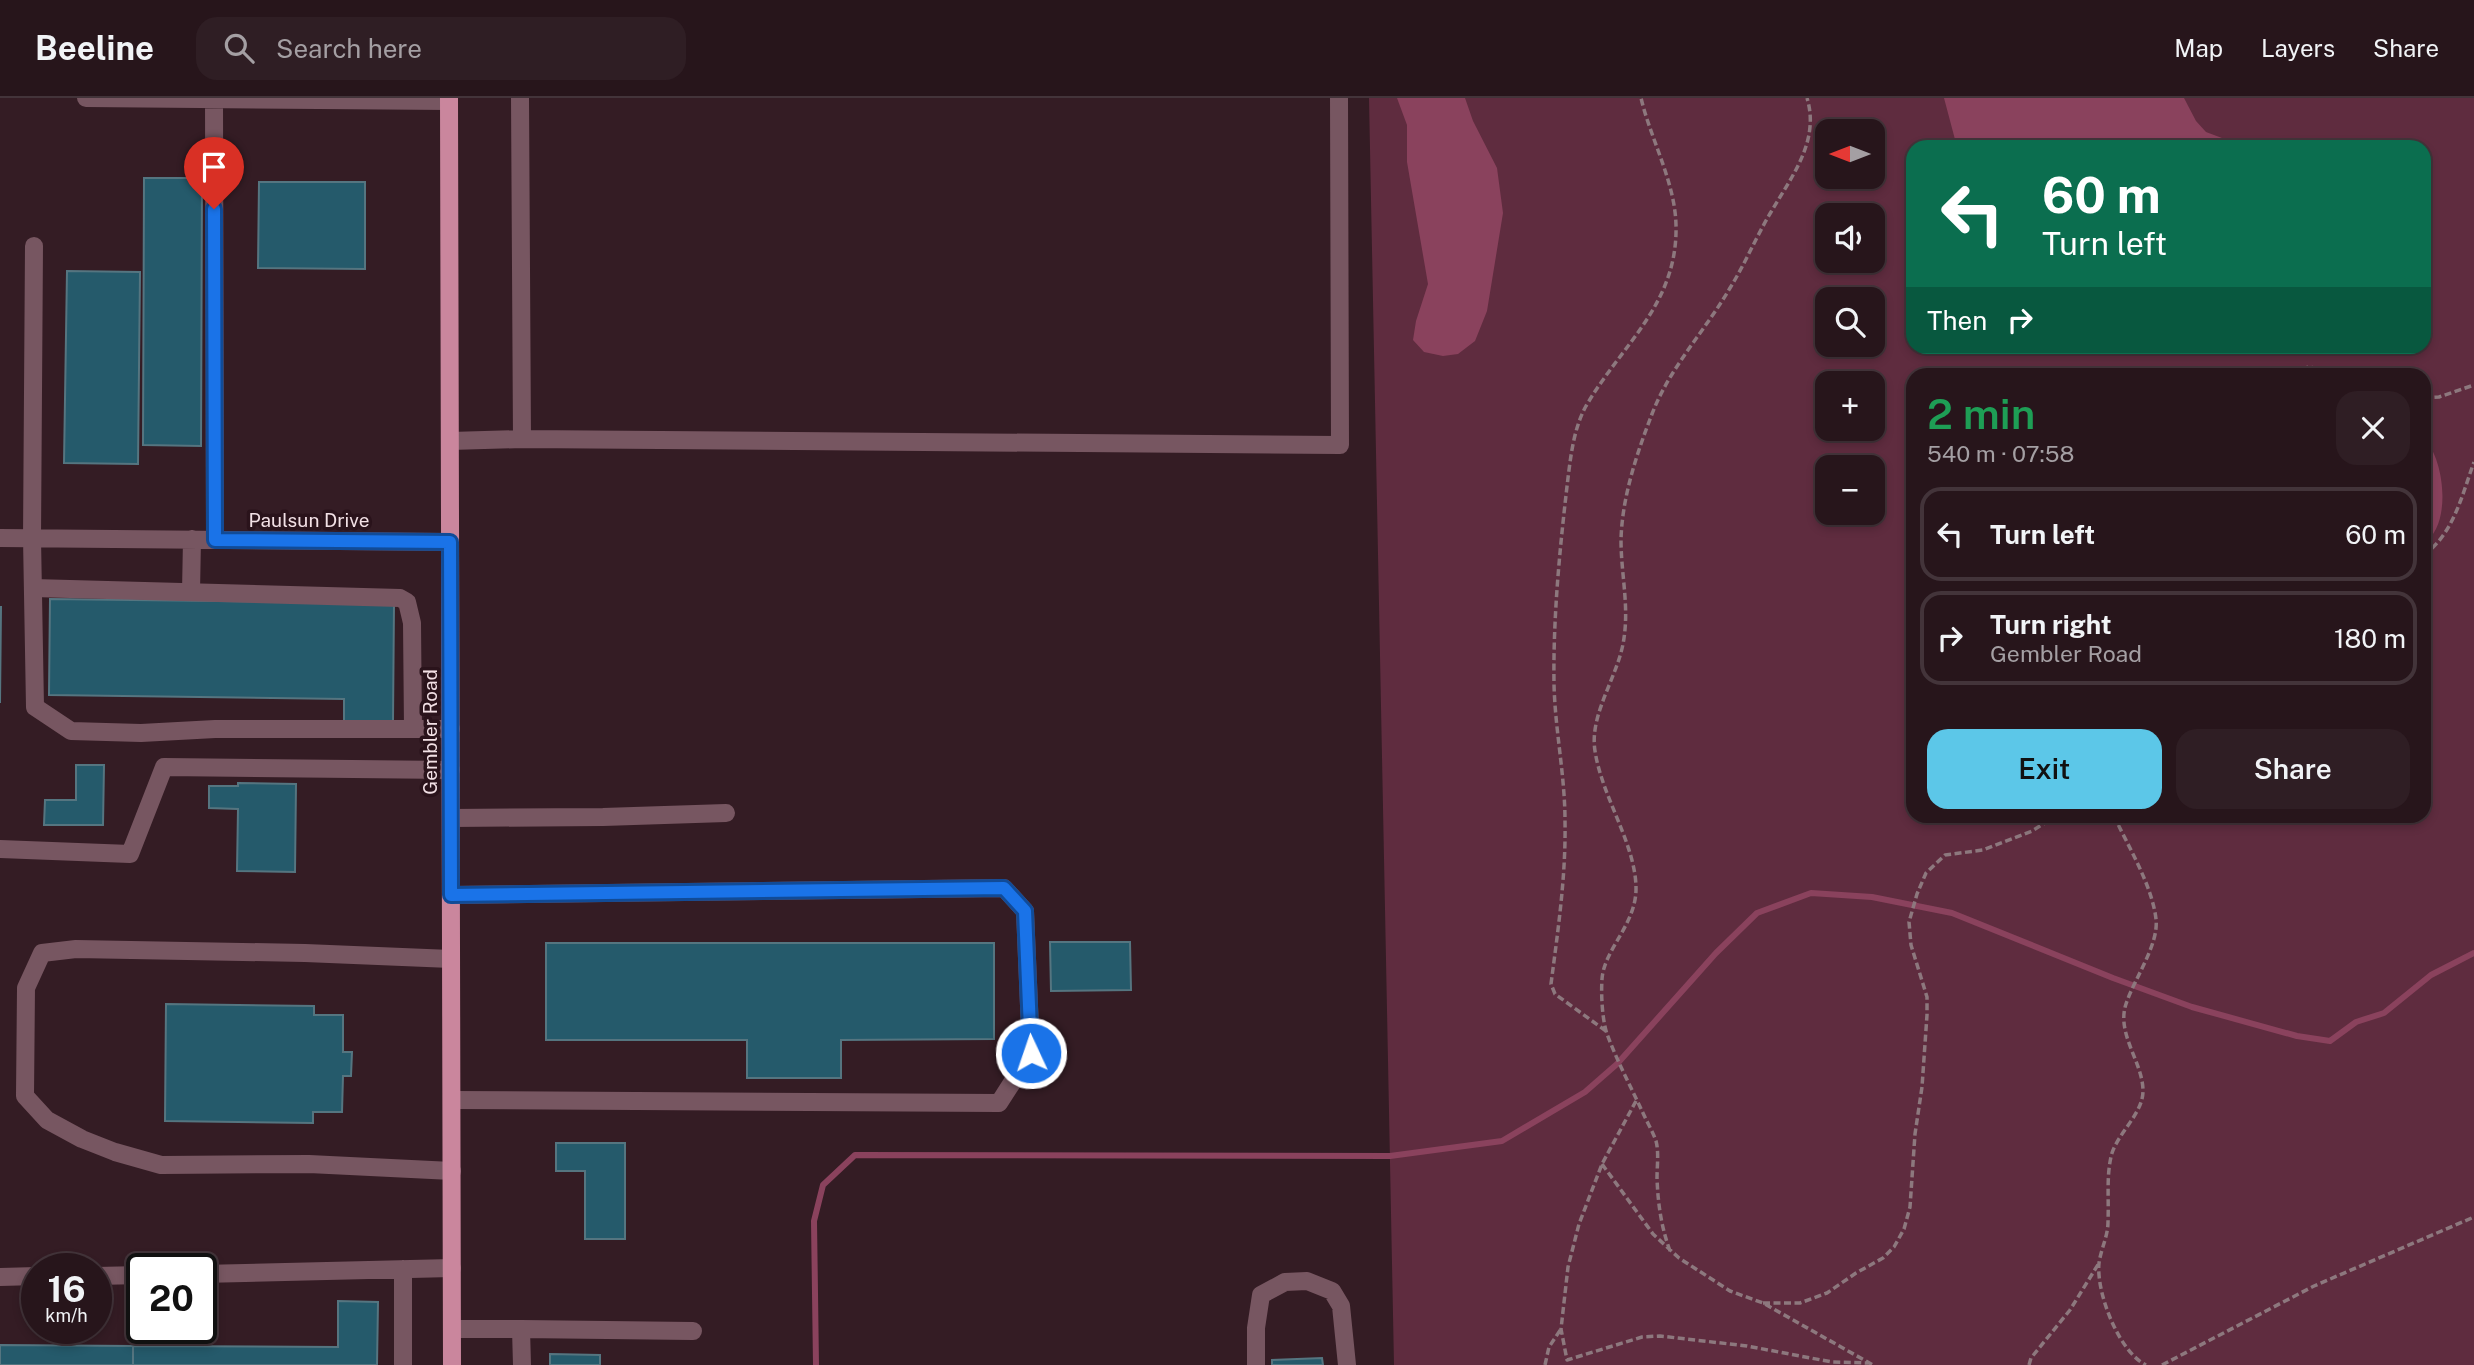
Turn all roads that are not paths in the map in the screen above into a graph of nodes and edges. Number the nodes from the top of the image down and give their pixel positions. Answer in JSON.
{"nodes":[{"id":1,"x":86,"y":98,"type":"edge"},
{"id":2,"x":520,"y":98,"type":"edge"},
{"id":3,"x":1339,"y":98,"type":"edge"},
{"id":4,"x":214,"y":99,"type":"edge"},
{"id":5,"x":282,"y":99,"type":"edge"},
{"id":6,"x":449,"y":99,"type":"edge"},
{"id":7,"x":34,"y":246,"type":"dead end"},
{"id":8,"x":522,"y":439,"type":"junction"},
{"id":9,"x":450,"y":441,"type":"junction"},
{"id":10,"x":0,"y":538,"type":"edge"},
{"id":11,"x":32,"y":538,"type":"junction"},
{"id":12,"x":192,"y":540,"type":"junction"},
{"id":13,"x":215,"y":540,"type":"junction"},
{"id":14,"x":450,"y":542,"type":"junction"},
{"id":15,"x":33,"y":588,"type":"junction"},
{"id":16,"x":191,"y":592,"type":"junction"},
{"id":17,"x":413,"y":729,"type":"junction"},
{"id":18,"x":451,"y":729,"type":"junction"},
{"id":19,"x":451,"y":770,"type":"junction"},
{"id":20,"x":726,"y":813,"type":"dead end"},
{"id":21,"x":451,"y":818,"type":"junction"},
{"id":22,"x":0,"y":849,"type":"edge"},
{"id":23,"x":451,"y":895,"type":"junction"},
{"id":24,"x":451,"y":959,"type":"junction"},
{"id":25,"x":452,"y":1100,"type":"junction"},
{"id":26,"x":452,"y":1171,"type":"junction"},
{"id":27,"x":452,"y":1268,"type":"junction"},
{"id":28,"x":403,"y":1269,"type":"junction"},
{"id":29,"x":217,"y":1274,"type":"edge"},
{"id":30,"x":21,"y":1276,"type":"edge"},
{"id":31,"x":0,"y":1277,"type":"edge"},
{"id":32,"x":452,"y":1329,"type":"junction"},
{"id":33,"x":521,"y":1329,"type":"junction"},
{"id":34,"x":693,"y":1331,"type":"dead end"},
{"id":35,"x":404,"y":1365,"type":"edge"},
{"id":36,"x":452,"y":1365,"type":"edge"},
{"id":37,"x":522,"y":1365,"type":"edge"},
{"id":38,"x":1256,"y":1365,"type":"edge"},
{"id":39,"x":1347,"y":1365,"type":"edge"}],
"edges":[{"from":1,"to":4,"type":"street"},
{"from":2,"to":8,"type":"street"},
{"from":3,"to":8,"type":"street"},
{"from":4,"to":5,"type":"street"},
{"from":4,"to":13,"type":"street"},
{"from":5,"to":6,"type":"street"},
{"from":6,"to":9,"type":"main road","name":"Gembler Road"},
{"from":7,"to":11,"type":"street"},
{"from":8,"to":9,"type":"street"},
{"from":9,"to":14,"type":"main road","name":"Gembler Road"},
{"from":10,"to":11,"type":"street","name":"Paulsun Drive"},
{"from":11,"to":12,"type":"street","name":"Paulsun Drive"},
{"from":11,"to":15,"type":"street"},
{"from":12,"to":13,"type":"street","name":"Paulsun Drive"},
{"from":12,"to":16,"type":"street"},
{"from":13,"to":14,"type":"street","name":"Paulsun Drive"},
{"from":14,"to":18,"type":"main road","name":"Gembler Road"},
{"from":15,"to":16,"type":"street"},
{"from":15,"to":17,"type":"street"},
{"from":16,"to":17,"type":"street"},
{"from":17,"to":18,"type":"street"},
{"from":18,"to":19,"type":"main road","name":"Gembler Road"},
{"from":19,"to":21,"type":"main road","name":"Gembler Road"},
{"from":19,"to":22,"type":"street"},
{"from":20,"to":21,"type":"street"},
{"from":21,"to":23,"type":"main road","name":"Gembler Road"},
{"from":23,"to":24,"type":"main road","name":"Gembler Road"},
{"from":23,"to":25,"type":"street"},
{"from":24,"to":25,"type":"main road","name":"Gembler Road"},
{"from":24,"to":26,"type":"street"},
{"from":25,"to":26,"type":"main road","name":"Gembler Road"},
{"from":26,"to":27,"type":"main road","name":"Gembler Road"},
{"from":27,"to":28,"type":"street"},
{"from":27,"to":32,"type":"main road","name":"Gembler Road"},
{"from":28,"to":29,"type":"street"},
{"from":28,"to":35,"type":"street"},
{"from":30,"to":31,"type":"street"},
{"from":32,"to":33,"type":"street"},
{"from":32,"to":36,"type":"main road","name":"Gembler Road"},
{"from":33,"to":34,"type":"street"},
{"from":33,"to":37,"type":"street"},
{"from":38,"to":39,"type":"street"}]}
